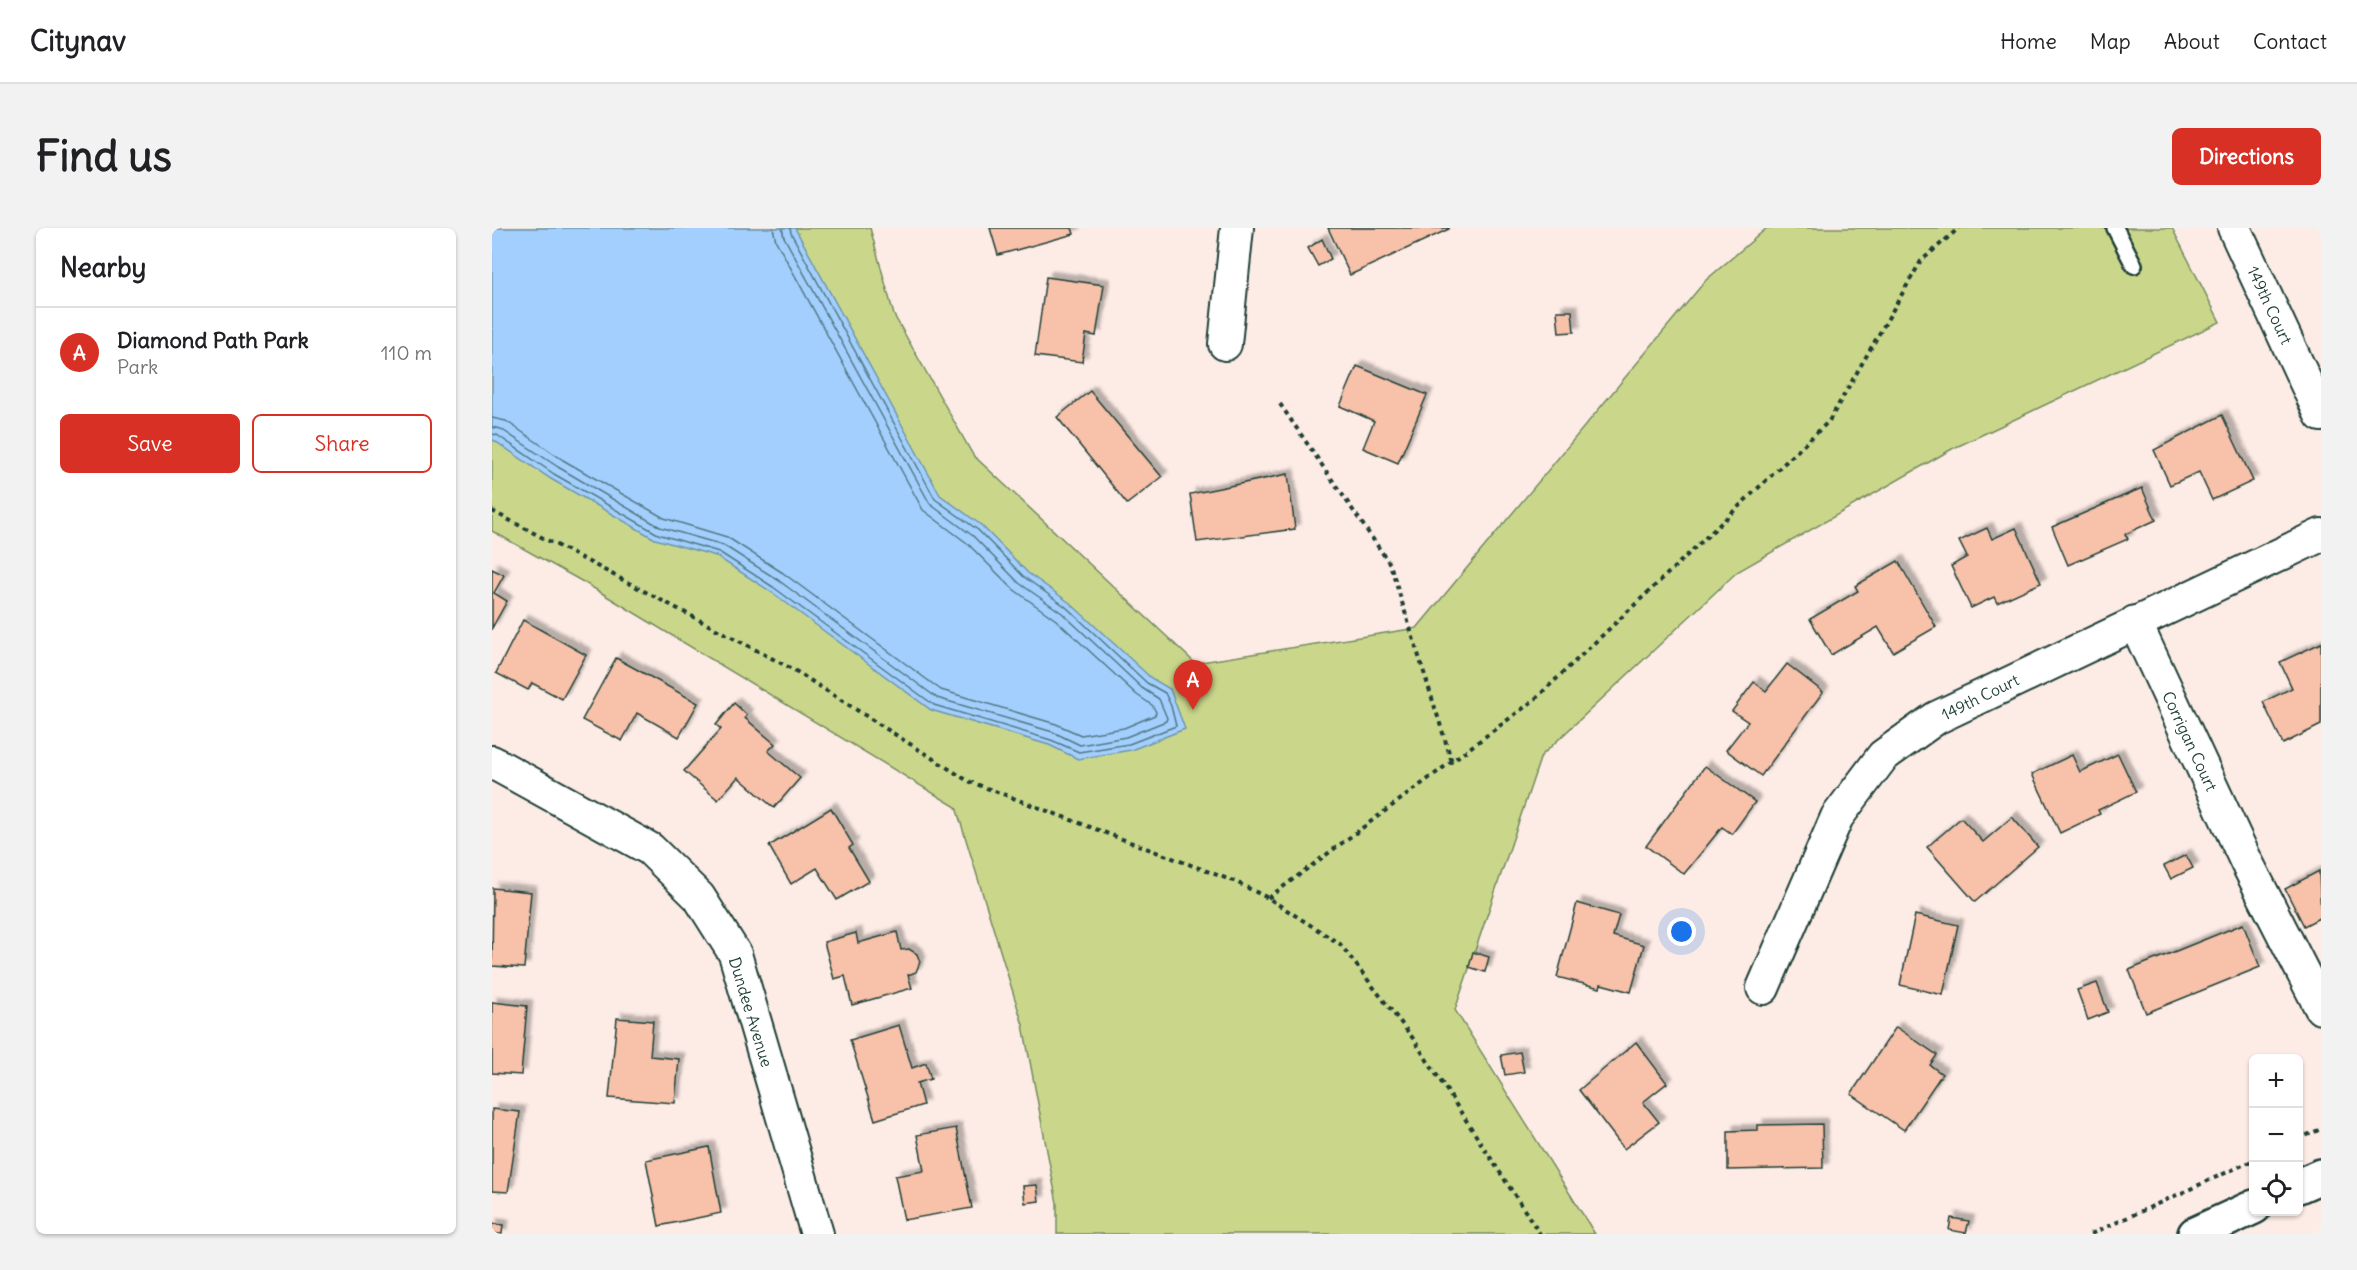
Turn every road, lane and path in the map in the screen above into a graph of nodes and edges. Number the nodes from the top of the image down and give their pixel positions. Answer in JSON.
{"nodes":[{"id":1,"x":1237,"y":228,"type":"edge"},
{"id":2,"x":1959,"y":228,"type":"edge"},
{"id":3,"x":2115,"y":228,"type":"edge"},
{"id":4,"x":2234,"y":228,"type":"edge"},
{"id":5,"x":2134,"y":265,"type":"dead end"},
{"id":6,"x":1225,"y":344,"type":"dead end"},
{"id":7,"x":1280,"y":404,"type":"dead end"},
{"id":8,"x":2321,"y":415,"type":"edge"},
{"id":9,"x":492,"y":511,"type":"edge"},
{"id":10,"x":2321,"y":535,"type":"edge"},
{"id":11,"x":2135,"y":622,"type":"junction"},
{"id":12,"x":492,"y":762,"type":"edge"},
{"id":13,"x":1452,"y":762,"type":"junction"},
{"id":14,"x":1268,"y":898,"type":"junction"},
{"id":15,"x":1762,"y":988,"type":"dead end"},
{"id":16,"x":2321,"y":1008,"type":"edge"},
{"id":17,"x":2321,"y":1129,"type":"edge"},
{"id":18,"x":2303,"y":1137,"type":"edge"},
{"id":19,"x":2249,"y":1162,"type":"edge"},
{"id":20,"x":2321,"y":1176,"type":"edge"},
{"id":21,"x":2303,"y":1184,"type":"edge"},
{"id":22,"x":2249,"y":1209,"type":"edge"},
{"id":23,"x":817,"y":1234,"type":"edge"},
{"id":24,"x":1540,"y":1234,"type":"edge"},
{"id":25,"x":2091,"y":1234,"type":"edge"},
{"id":26,"x":2195,"y":1234,"type":"edge"}],
"edges":[{"from":1,"to":6,"type":"street"},
{"from":2,"to":13,"type":"path"},
{"from":3,"to":5,"type":"lane"},
{"from":4,"to":8,"type":"street","name":"149th Court"},
{"from":7,"to":13,"type":"path"},
{"from":9,"to":14,"type":"path"},
{"from":10,"to":11,"type":"street","name":"149th Court"},
{"from":11,"to":15,"type":"street","name":"149th Court"},
{"from":11,"to":16,"type":"street","name":"Corrigan Court"},
{"from":12,"to":23,"type":"street","name":"Dundee Avenue"},
{"from":13,"to":14,"type":"path"},
{"from":14,"to":24,"type":"path"},
{"from":17,"to":18,"type":"path"},
{"from":19,"to":25,"type":"path"},
{"from":20,"to":21,"type":"highway"},
{"from":22,"to":26,"type":"highway"}]}
